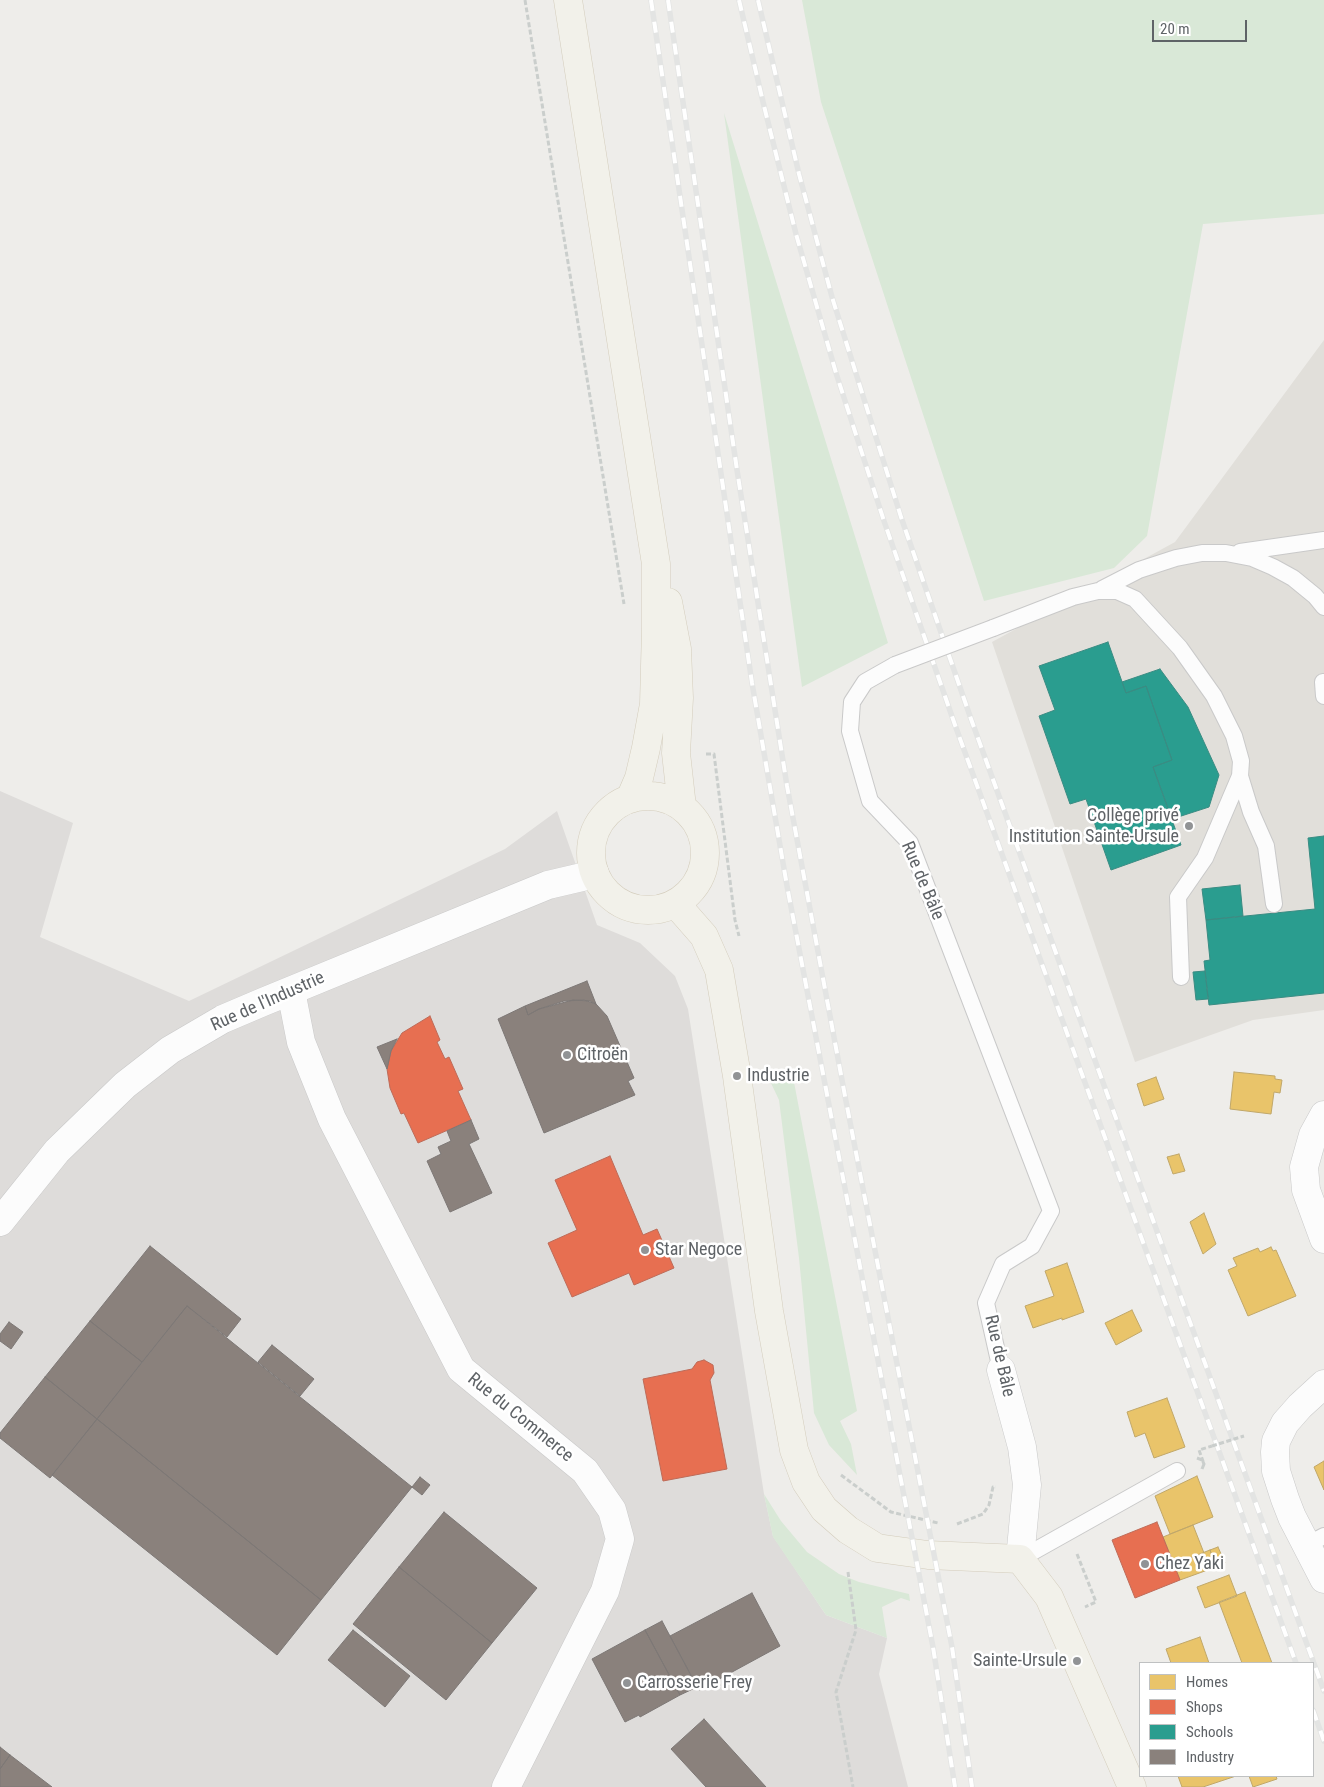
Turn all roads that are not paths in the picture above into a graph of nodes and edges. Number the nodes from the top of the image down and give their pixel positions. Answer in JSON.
{"nodes":[{"id":1,"x":568,"y":0,"type":"edge"},
{"id":2,"x":1324,"y":540,"type":"edge"},
{"id":3,"x":1226,"y":554,"type":"junction"},
{"id":4,"x":656,"y":564,"type":"junction"},
{"id":5,"x":1098,"y":591,"type":"junction"},
{"id":6,"x":1324,"y":607,"type":"edge"},
{"id":7,"x":1240,"y":776,"type":"junction"},
{"id":8,"x":630,"y":799,"type":"junction"},
{"id":9,"x":682,"y":807,"type":"junction"},
{"id":10,"x":595,"y":874,"type":"junction"},
{"id":11,"x":676,"y":904,"type":"junction"},
{"id":12,"x":1274,"y":904,"type":"dead end"},
{"id":13,"x":1181,"y":978,"type":"dead end"},
{"id":14,"x":291,"y":991,"type":"junction"},
{"id":15,"x":1324,"y":1115,"type":"edge"},
{"id":16,"x":0,"y":1222,"type":"edge"},
{"id":17,"x":1324,"y":1239,"type":"edge"},
{"id":18,"x":1001,"y":1370,"type":"joint"},
{"id":19,"x":1324,"y":1384,"type":"edge"},
{"id":20,"x":1177,"y":1471,"type":"dead end"},
{"id":21,"x":1316,"y":1540,"type":"edge"},
{"id":22,"x":1020,"y":1559,"type":"junction"},
{"id":23,"x":1324,"y":1579,"type":"edge"},
{"id":24,"x":506,"y":1787,"type":"edge"},
{"id":25,"x":1132,"y":1787,"type":"edge"}],
"edges":[{"from":1,"to":4,"type":"main road"},
{"from":2,"to":3,"type":"lane"},
{"from":3,"to":5,"type":"lane"},
{"from":3,"to":6,"type":"lane"},
{"from":4,"to":8,"type":"main road"},
{"from":4,"to":9,"type":"main road"},
{"from":5,"to":7,"type":"lane","name":"Rue de Bâle"},
{"from":5,"to":18,"type":"lane","name":"Rue de Bâle","bridge":true},
{"from":7,"to":12,"type":"lane"},
{"from":7,"to":13,"type":"lane","name":"Rue de Bâle"},
{"from":8,"to":9,"type":"main road"},
{"from":8,"to":10,"type":"main road"},
{"from":9,"to":11,"type":"main road"},
{"from":10,"to":11,"type":"main road"},
{"from":10,"to":14,"type":"street","name":"Rue de l'Industrie"},
{"from":11,"to":22,"type":"main road"},
{"from":14,"to":16,"type":"street","name":"Rue de l'Industrie"},
{"from":14,"to":24,"type":"street","name":"Rue du Commerce"},
{"from":15,"to":17,"type":"street"},
{"from":18,"to":22,"type":"street","name":"Rue de Bâle"},
{"from":19,"to":21,"type":"street"},
{"from":20,"to":22,"type":"lane"},
{"from":21,"to":23,"type":"street"},
{"from":22,"to":25,"type":"main road"}]}
